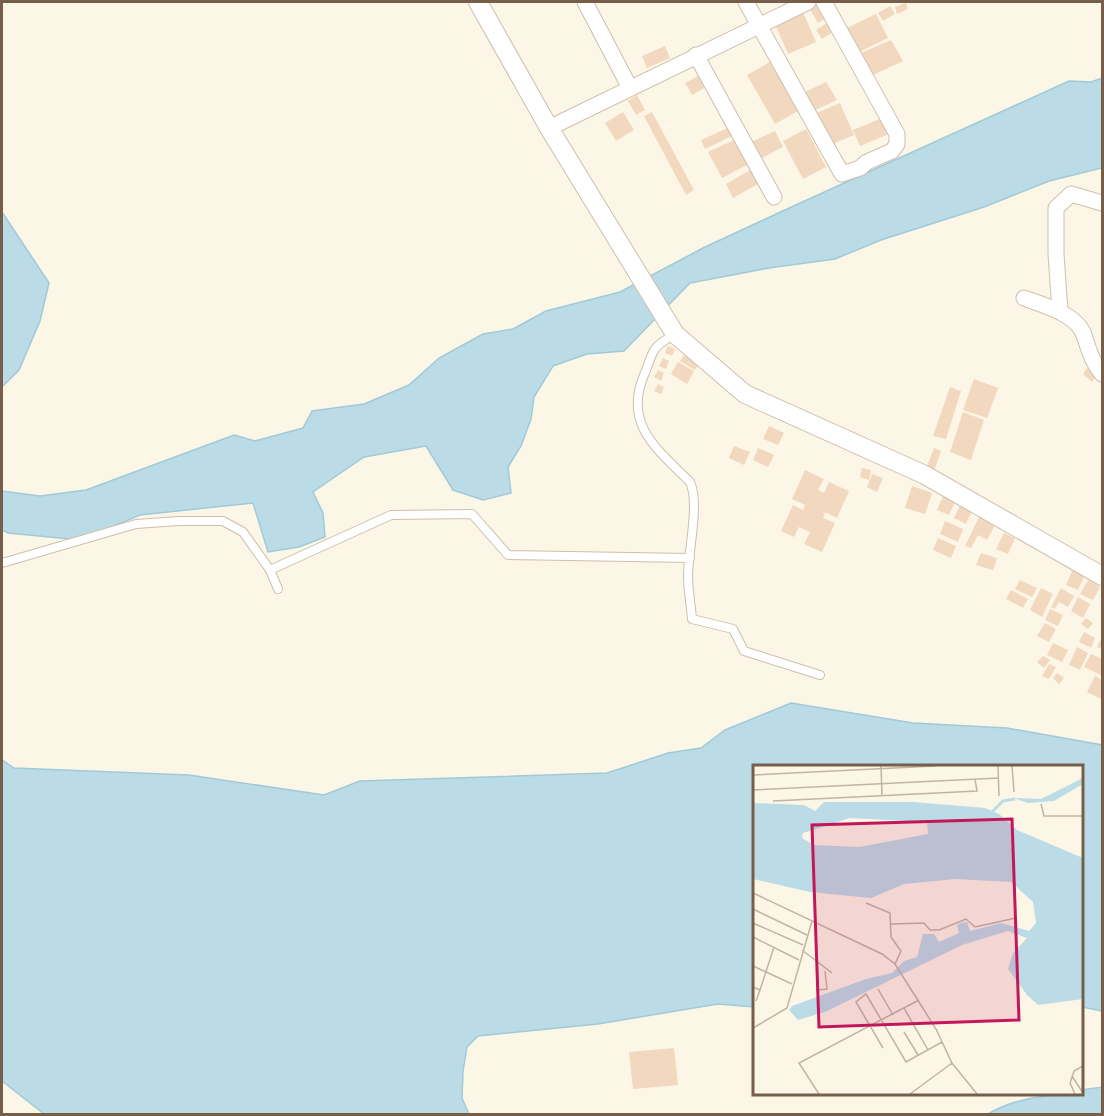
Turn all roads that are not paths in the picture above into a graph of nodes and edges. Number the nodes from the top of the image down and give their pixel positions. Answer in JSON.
{"nodes":[{"id":1,"x":478,"y":2,"type":"edge"},
{"id":2,"x":585,"y":2,"type":"edge"},
{"id":3,"x":746,"y":2,"type":"edge"},
{"id":4,"x":808,"y":2,"type":"edge"},
{"id":5,"x":824,"y":2,"type":"edge"},
{"id":6,"x":759,"y":25,"type":"junction"},
{"id":7,"x":696,"y":55,"type":"junction"},
{"id":8,"x":630,"y":88,"type":"junction"},
{"id":9,"x":549,"y":128,"type":"junction"},
{"id":10,"x":774,"y":197,"type":"dead end"},
{"id":11,"x":1102,"y":203,"type":"edge"},
{"id":12,"x":1024,"y":298,"type":"dead end"},
{"id":13,"x":1060,"y":311,"type":"junction"},
{"id":14,"x":675,"y":334,"type":"junction"},
{"id":15,"x":1102,"y":374,"type":"edge"},
{"id":16,"x":690,"y":558,"type":"junction"},
{"id":17,"x":2,"y":563,"type":"edge"},
{"id":18,"x":270,"y":570,"type":"junction"},
{"id":19,"x":1102,"y":576,"type":"edge"},
{"id":20,"x":278,"y":589,"type":"dead end"},
{"id":21,"x":820,"y":675,"type":"dead end"}],
"edges":[{"from":1,"to":9,"type":"street"},
{"from":2,"to":8,"type":"street"},
{"from":3,"to":6,"type":"street"},
{"from":4,"to":6,"type":"street"},
{"from":5,"to":6,"type":"street"},
{"from":6,"to":7,"type":"street"},
{"from":7,"to":8,"type":"street"},
{"from":7,"to":10,"type":"street"},
{"from":8,"to":9,"type":"street"},
{"from":9,"to":14,"type":"street"},
{"from":11,"to":13,"type":"street"},
{"from":12,"to":13,"type":"street"},
{"from":13,"to":15,"type":"street"},
{"from":14,"to":16,"type":"lane"},
{"from":14,"to":19,"type":"street"},
{"from":16,"to":18,"type":"lane"},
{"from":16,"to":21,"type":"lane"},
{"from":17,"to":18,"type":"lane"},
{"from":18,"to":20,"type":"lane"}]}
